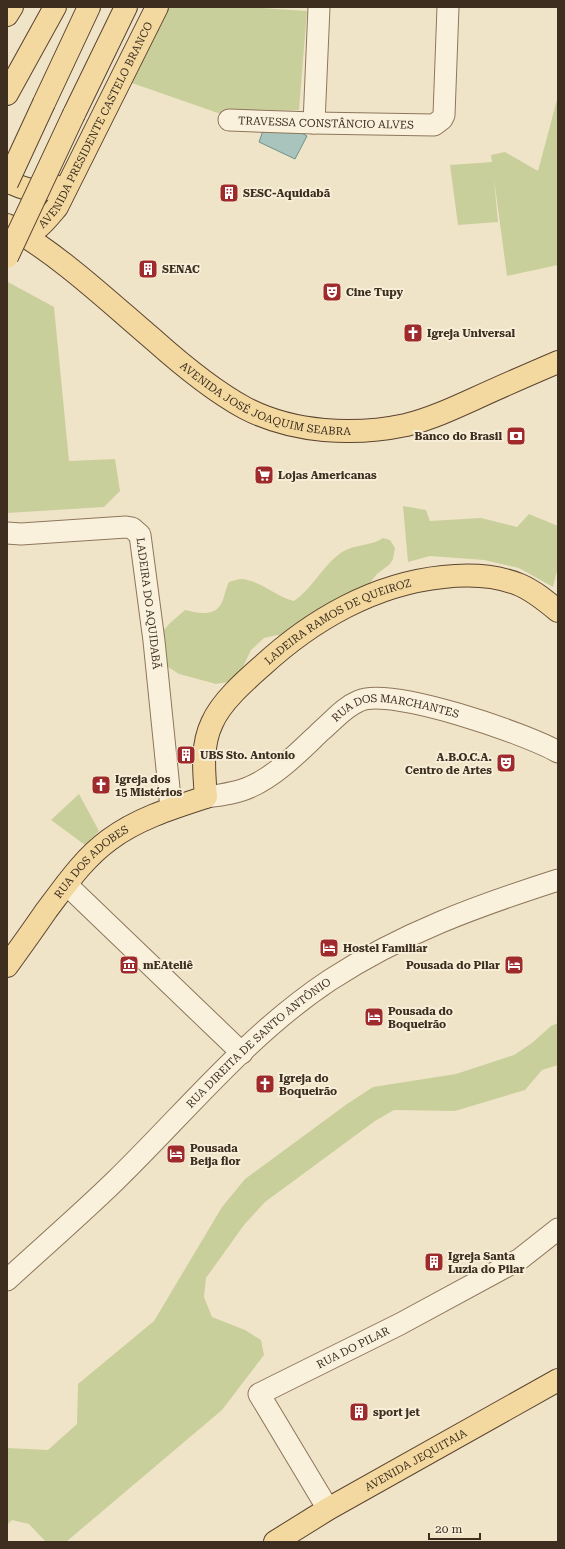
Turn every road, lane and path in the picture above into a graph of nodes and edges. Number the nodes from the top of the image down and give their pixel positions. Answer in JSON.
{"nodes":[{"id":1,"x":12,"y":7,"type":"edge"},
{"id":2,"x":55,"y":7,"type":"edge"},
{"id":3,"x":89,"y":7,"type":"edge"},
{"id":4,"x":126,"y":7,"type":"edge"},
{"id":5,"x":157,"y":7,"type":"edge"},
{"id":6,"x":319,"y":7,"type":"edge"},
{"id":7,"x":448,"y":7,"type":"edge"},
{"id":8,"x":7,"y":15,"type":"edge"},
{"id":9,"x":7,"y":94,"type":"edge"},
{"id":10,"x":229,"y":120,"type":"dead end"},
{"id":11,"x":314,"y":123,"type":"junction"},
{"id":12,"x":72,"y":176,"type":"junction"},
{"id":13,"x":7,"y":182,"type":"edge"},
{"id":14,"x":7,"y":225,"type":"edge"},
{"id":15,"x":16,"y":237,"type":"edge"},
{"id":16,"x":7,"y":257,"type":"edge"},
{"id":17,"x":558,"y":362,"type":"edge"},
{"id":18,"x":7,"y":533,"type":"edge"},
{"id":19,"x":558,"y":610,"type":"edge"},
{"id":20,"x":558,"y":752,"type":"edge"},
{"id":21,"x":206,"y":797,"type":"junction"},
{"id":22,"x":171,"y":808,"type":"junction"},
{"id":23,"x":558,"y":880,"type":"edge"},
{"id":24,"x":66,"y":884,"type":"junction"},
{"id":25,"x":7,"y":966,"type":"edge"},
{"id":26,"x":242,"y":1053,"type":"junction"},
{"id":27,"x":558,"y":1229,"type":"edge"},
{"id":28,"x":7,"y":1280,"type":"edge"},
{"id":29,"x":558,"y":1380,"type":"edge"},
{"id":30,"x":328,"y":1508,"type":"junction"},
{"id":31,"x":275,"y":1542,"type":"edge"}],
"edges":[{"from":1,"to":8,"type":"main road"},
{"from":2,"to":9,"type":"main road"},
{"from":3,"to":13,"type":"main road","bridge":true},
{"from":4,"to":16,"type":"main road","name":"AVENIDA PRESIDENTE CASTELO BRANCO","bridge":true},
{"from":5,"to":12,"type":"main road","name":"AVENIDA PRESIDENTE CASTELO BRANCO"},
{"from":6,"to":11,"type":"street"},
{"from":7,"to":11,"type":"street","name":"TRAVESSA CONSTÂNCIO ALVES"},
{"from":10,"to":11,"type":"street","name":"TRAVESSA CONSTÂNCIO ALVES"},
{"from":12,"to":13,"type":"main road"},
{"from":12,"to":15,"type":"main road","name":"AVENIDA PRESIDENTE CASTELO BRANCO"},
{"from":14,"to":15,"type":"main road","name":"AVENIDA JOSÉ JOAQUIM SEABRA"},
{"from":15,"to":17,"type":"main road","name":"AVENIDA JOSÉ JOAQUIM SEABRA"},
{"from":18,"to":22,"type":"street","name":"LADEIRA DO AQUIDABÃ"},
{"from":19,"to":21,"type":"main road","name":"LADEIRA RAMOS DE QUEIROZ"},
{"from":20,"to":21,"type":"street","name":"RUA DOS MARCHANTES"},
{"from":21,"to":22,"type":"main road","name":"RUA DOS ADOBES"},
{"from":22,"to":24,"type":"main road","name":"RUA DOS ADOBES"},
{"from":23,"to":26,"type":"street","name":"RUA DIREITA DE SANTO ANTÔNIO"},
{"from":24,"to":25,"type":"main road","name":"RUA DOS ADOBES"},
{"from":24,"to":26,"type":"street"},
{"from":26,"to":28,"type":"street","name":"RUA DIREITA DE SANTO ANTÔNIO"},
{"from":27,"to":30,"type":"street","name":"RUA DO PILAR"},
{"from":29,"to":30,"type":"main road","name":"AVENIDA JEQUITAIA"},
{"from":30,"to":31,"type":"main road","name":"AVENIDA JEQUITAIA"}]}
